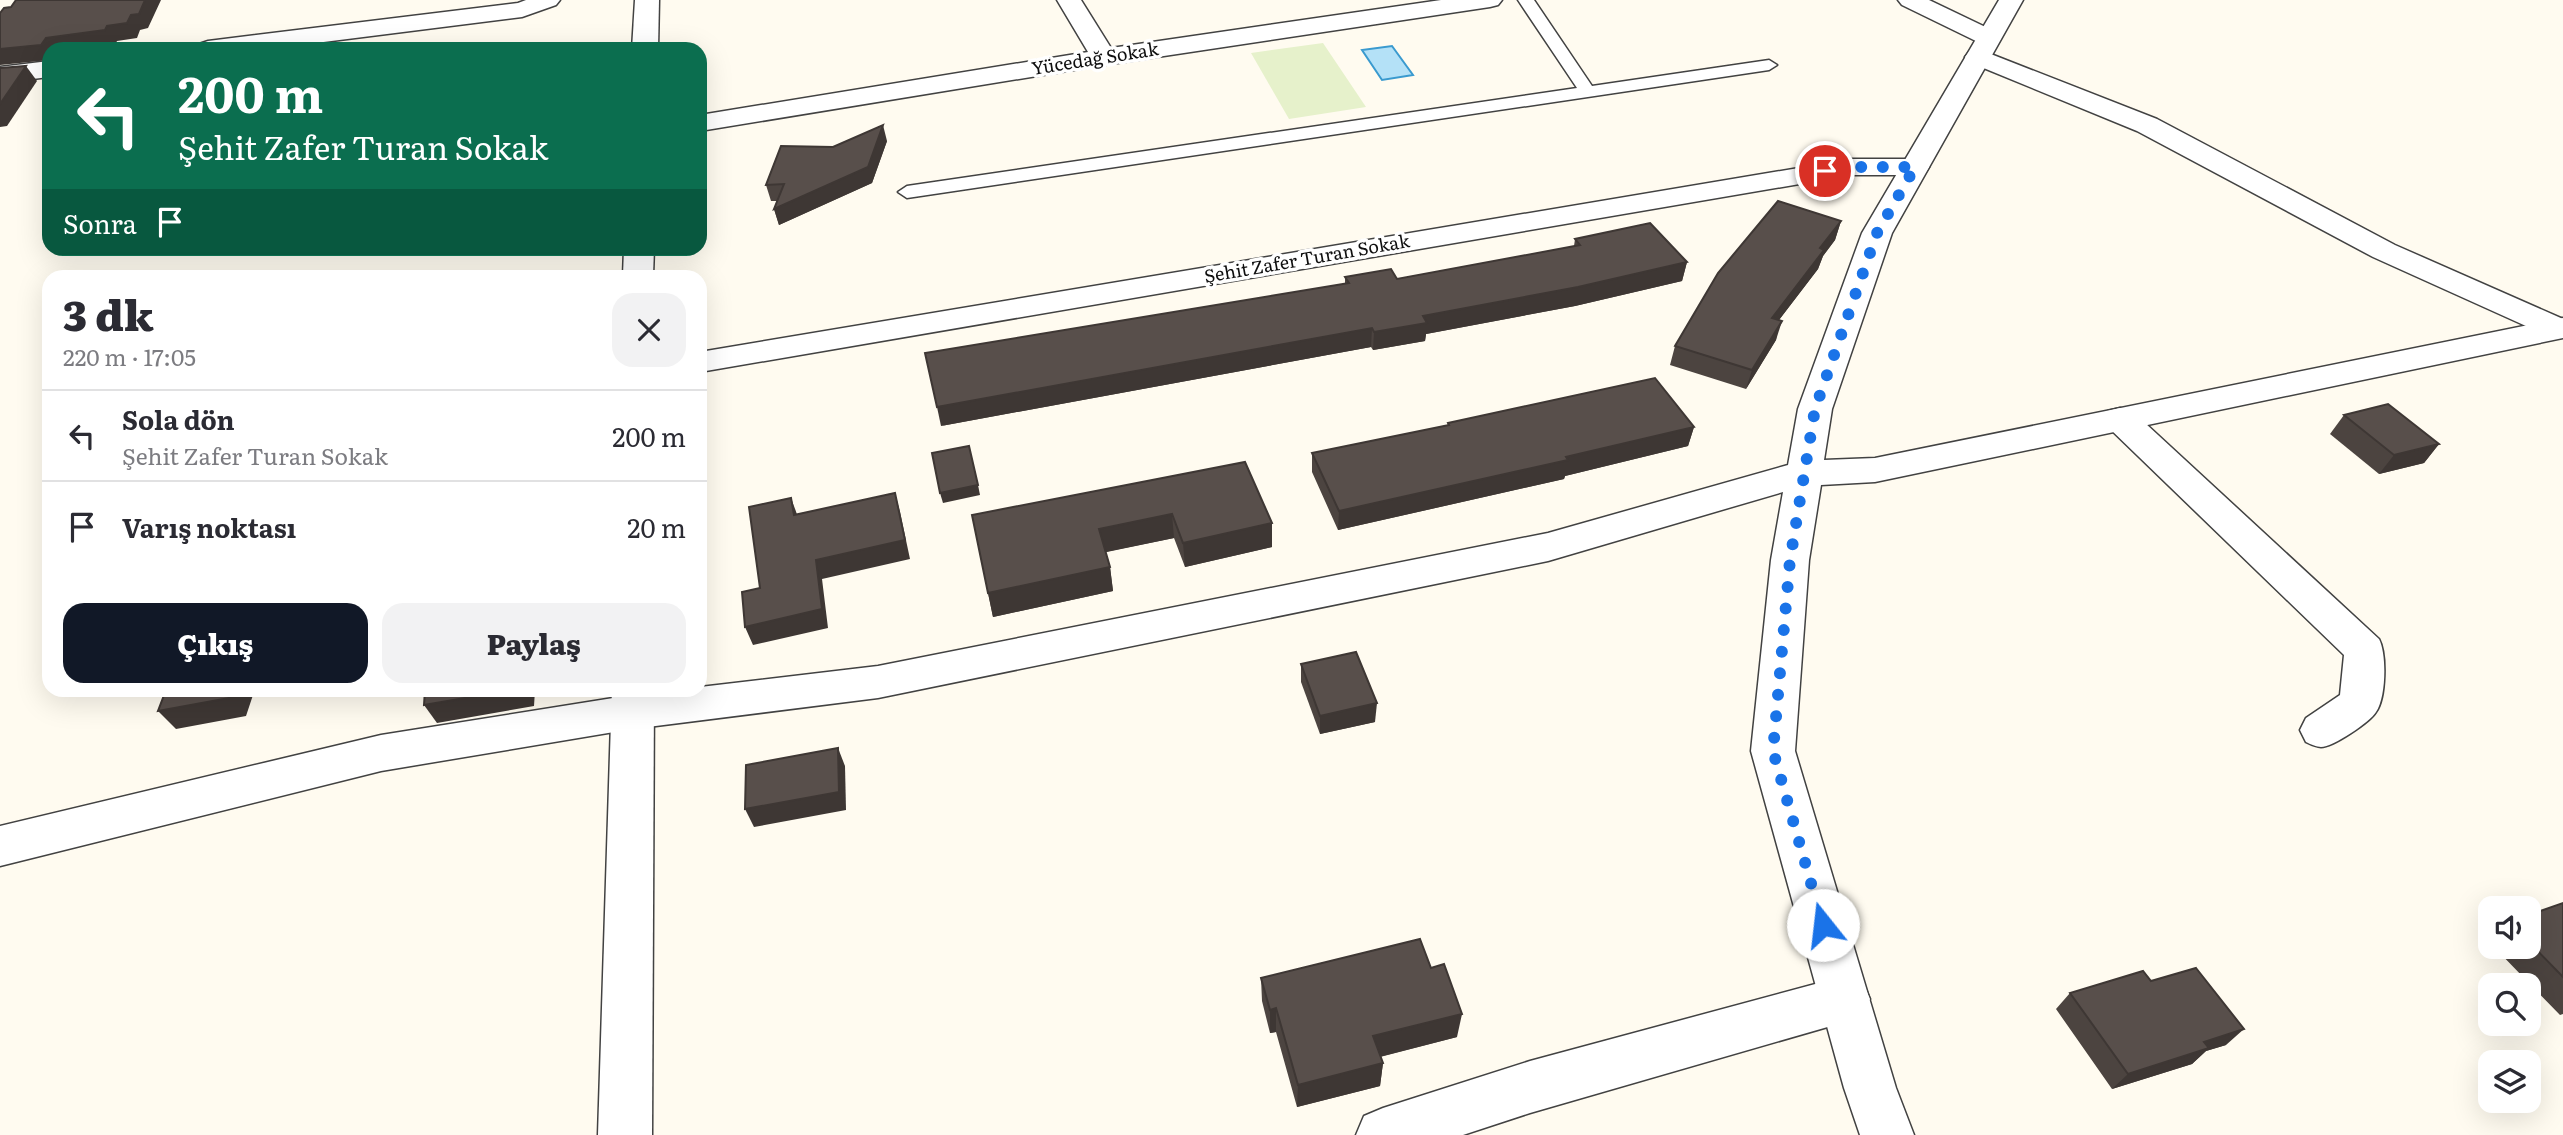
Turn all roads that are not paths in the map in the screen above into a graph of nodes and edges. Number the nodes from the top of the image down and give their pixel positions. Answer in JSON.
{"nodes":[{"id":1,"x":548,"y":0,"type":"edge"},
{"id":2,"x":646,"y":0,"type":"edge"},
{"id":3,"x":1069,"y":0,"type":"edge"},
{"id":4,"x":1490,"y":0,"type":"edge"},
{"id":5,"x":1526,"y":0,"type":"edge"},
{"id":6,"x":1910,"y":0,"type":"edge"},
{"id":7,"x":2011,"y":0,"type":"edge"},
{"id":8,"x":264,"y":42,"type":"edge"},
{"id":9,"x":645,"y":42,"type":"edge"},
{"id":10,"x":1984,"y":47,"type":"junction"},
{"id":11,"x":1104,"y":57,"type":"junction"},
{"id":12,"x":1769,"y":65,"type":"dead end"},
{"id":13,"x":42,"y":70,"type":"edge"},
{"id":14,"x":0,"y":75,"type":"edge"},
{"id":15,"x":1587,"y":91,"type":"junction"},
{"id":16,"x":707,"y":122,"type":"edge"},
{"id":17,"x":1915,"y":167,"type":"junction"},
{"id":18,"x":907,"y":192,"type":"dead end"},
{"id":19,"x":2560,"y":328,"type":"edge"},
{"id":20,"x":707,"y":361,"type":"edge"},
{"id":21,"x":2120,"y":419,"type":"junction"},
{"id":22,"x":1804,"y":473,"type":"junction"},
{"id":23,"x":707,"y":695,"type":"edge"},
{"id":24,"x":685,"y":697,"type":"edge"},
{"id":25,"x":633,"y":701,"type":"edge"},
{"id":26,"x":2321,"y":730,"type":"dead end"},
{"id":27,"x":0,"y":846,"type":"edge"},
{"id":28,"x":1845,"y":999,"type":"junction"},
{"id":29,"x":625,"y":1135,"type":"edge"},
{"id":30,"x":1383,"y":1135,"type":"edge"},
{"id":31,"x":1887,"y":1135,"type":"edge"}],
"edges":[{"from":1,"to":8,"type":"street"},
{"from":2,"to":9,"type":"street"},
{"from":3,"to":11,"type":"street"},
{"from":4,"to":11,"type":"street","name":"Yücedağ Sokak"},
{"from":5,"to":15,"type":"lane"},
{"from":6,"to":10,"type":"street"},
{"from":7,"to":10,"type":"street"},
{"from":10,"to":17,"type":"street"},
{"from":10,"to":19,"type":"street"},
{"from":11,"to":16,"type":"street","name":"Yücedağ Sokak"},
{"from":12,"to":15,"type":"lane"},
{"from":13,"to":14,"type":"street"},
{"from":15,"to":18,"type":"lane"},
{"from":17,"to":20,"type":"street","name":"Şehit Zafer Turan Sokak"},
{"from":17,"to":22,"type":"street"},
{"from":19,"to":21,"type":"street"},
{"from":21,"to":22,"type":"street"},
{"from":21,"to":26,"type":"street"},
{"from":22,"to":23,"type":"street"},
{"from":22,"to":28,"type":"street"},
{"from":24,"to":25,"type":"street"},
{"from":25,"to":27,"type":"street"},
{"from":25,"to":29,"type":"street"},
{"from":28,"to":30,"type":"street"},
{"from":28,"to":31,"type":"street"}]}
